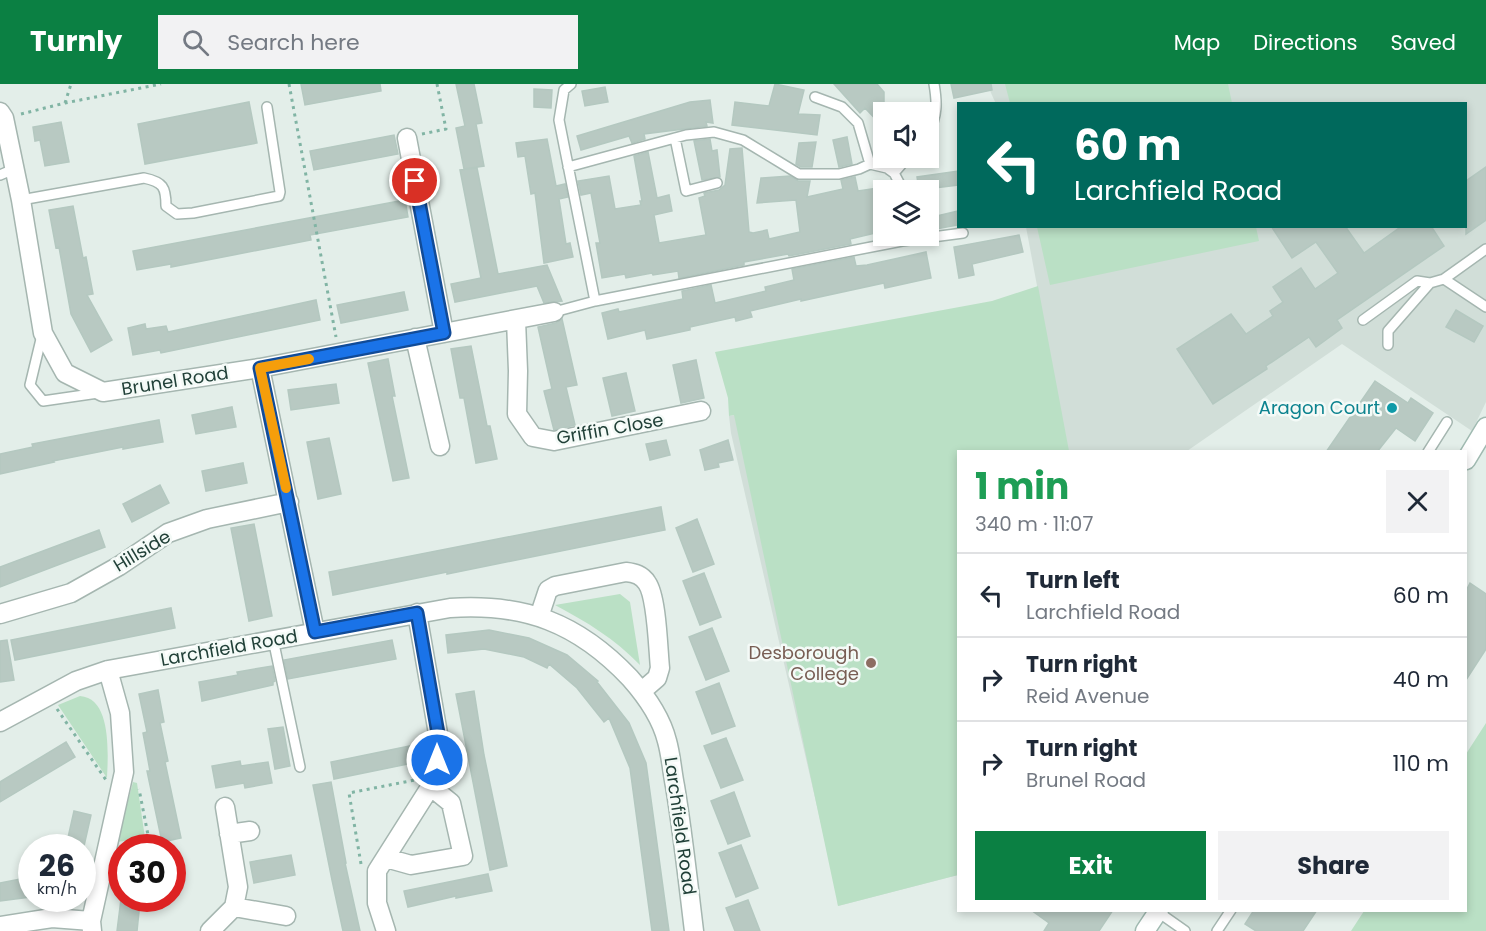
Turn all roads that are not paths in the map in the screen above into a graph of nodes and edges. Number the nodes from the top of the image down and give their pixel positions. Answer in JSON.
{"nodes":[{"id":1,"x":571,"y":84,"type":"edge"},
{"id":2,"x":934,"y":84,"type":"edge"},
{"id":3,"x":815,"y":97,"type":"dead end"},
{"id":4,"x":936,"y":102,"type":"edge"},
{"id":5,"x":267,"y":107,"type":"dead end"},
{"id":6,"x":2,"y":115,"type":"edge"},
{"id":7,"x":407,"y":138,"type":"road end"},
{"id":8,"x":675,"y":138,"type":"junction"},
{"id":9,"x":870,"y":164,"type":"junction"},
{"id":10,"x":568,"y":167,"type":"junction"},
{"id":11,"x":898,"y":168,"type":"edge"},
{"id":12,"x":7,"y":172,"type":"edge"},
{"id":13,"x":894,"y":173,"type":"junction"},
{"id":14,"x":898,"y":180,"type":"edge"},
{"id":15,"x":717,"y":183,"type":"dead end"},
{"id":16,"x":21,"y":200,"type":"junction"},
{"id":17,"x":963,"y":233,"type":"dead end"},
{"id":18,"x":939,"y":235,"type":"edge"},
{"id":19,"x":873,"y":244,"type":"edge"},
{"id":20,"x":1486,"y":249,"type":"edge"},
{"id":21,"x":1444,"y":279,"type":"junction"},
{"id":22,"x":1430,"y":283,"type":"junction"},
{"id":23,"x":595,"y":301,"type":"junction"},
{"id":24,"x":1486,"y":307,"type":"edge"},
{"id":25,"x":555,"y":312,"type":"joint"},
{"id":26,"x":516,"y":320,"type":"junction"},
{"id":27,"x":1364,"y":320,"type":"dead end"},
{"id":28,"x":42,"y":333,"type":"junction"},
{"id":29,"x":444,"y":333,"type":"junction"},
{"id":30,"x":415,"y":338,"type":"junction"},
{"id":31,"x":1388,"y":345,"type":"dead end"},
{"id":32,"x":260,"y":368,"type":"junction"},
{"id":33,"x":103,"y":392,"type":"junction"},
{"id":34,"x":701,"y":411,"type":"dead end"},
{"id":35,"x":1447,"y":422,"type":"dead end"},
{"id":36,"x":1486,"y":427,"type":"edge"},
{"id":37,"x":440,"y":446,"type":"dead end"},
{"id":38,"x":1429,"y":450,"type":"edge"},
{"id":39,"x":1467,"y":458,"type":"edge"},
{"id":40,"x":289,"y":502,"type":"junction"},
{"id":41,"x":417,"y":613,"type":"junction"},
{"id":42,"x":0,"y":614,"type":"edge"},
{"id":43,"x":539,"y":617,"type":"junction"},
{"id":44,"x":315,"y":632,"type":"junction"},
{"id":45,"x":273,"y":639,"type":"junction"},
{"id":46,"x":108,"y":670,"type":"junction"},
{"id":47,"x":642,"y":691,"type":"junction"},
{"id":48,"x":0,"y":722,"type":"edge"},
{"id":49,"x":300,"y":767,"type":"dead end"},
{"id":50,"x":432,"y":781,"type":"junction"},
{"id":51,"x":225,"y":807,"type":"dead end"},
{"id":52,"x":250,"y":831,"type":"dead end"},
{"id":53,"x":229,"y":834,"type":"junction"},
{"id":54,"x":386,"y":858,"type":"junction"},
{"id":55,"x":234,"y":907,"type":"junction"},
{"id":56,"x":1157,"y":912,"type":"edge"},
{"id":57,"x":1159,"y":912,"type":"edge"},
{"id":58,"x":1230,"y":912,"type":"edge"},
{"id":59,"x":286,"y":916,"type":"dead end"},
{"id":60,"x":0,"y":926,"type":"edge"},
{"id":61,"x":92,"y":926,"type":"edge"},
{"id":62,"x":210,"y":931,"type":"edge"},
{"id":63,"x":386,"y":931,"type":"edge"},
{"id":64,"x":694,"y":931,"type":"edge"},
{"id":65,"x":1145,"y":931,"type":"edge"},
{"id":66,"x":1185,"y":931,"type":"edge"},
{"id":67,"x":1217,"y":931,"type":"edge"}],
"edges":[{"from":1,"to":10,"type":"lane"},
{"from":2,"to":4,"type":"lane"},
{"from":3,"to":9,"type":"lane"},
{"from":5,"to":16,"type":"lane"},
{"from":6,"to":12,"type":"street","name":"Brunel Road"},
{"from":7,"to":29,"type":"street"},
{"from":8,"to":9,"type":"lane"},
{"from":8,"to":10,"type":"lane"},
{"from":8,"to":15,"type":"lane"},
{"from":9,"to":13,"type":"lane"},
{"from":10,"to":23,"type":"lane"},
{"from":11,"to":13,"type":"lane"},
{"from":12,"to":16,"type":"street","name":"Brunel Road"},
{"from":13,"to":14,"type":"lane"},
{"from":16,"to":28,"type":"street","name":"Brunel Road"},
{"from":17,"to":18,"type":"lane"},
{"from":19,"to":23,"type":"lane"},
{"from":20,"to":21,"type":"lane"},
{"from":21,"to":22,"type":"lane"},
{"from":21,"to":24,"type":"lane"},
{"from":22,"to":27,"type":"lane"},
{"from":22,"to":31,"type":"lane"},
{"from":23,"to":25,"type":"lane"},
{"from":25,"to":26,"type":"street","name":"Brunel Road"},
{"from":26,"to":29,"type":"street","name":"Brunel Road"},
{"from":26,"to":34,"type":"street","name":"Griffin Close"},
{"from":28,"to":33,"type":"street","name":"Brunel Road"},
{"from":28,"to":33,"type":"lane"},
{"from":29,"to":30,"type":"street","name":"Brunel Road"},
{"from":30,"to":32,"type":"street","name":"Brunel Road"},
{"from":30,"to":37,"type":"street"},
{"from":32,"to":33,"type":"street","name":"Brunel Road"},
{"from":32,"to":40,"type":"street"},
{"from":35,"to":38,"type":"lane"},
{"from":36,"to":39,"type":"street"},
{"from":40,"to":42,"type":"street","name":"Hillside"},
{"from":40,"to":44,"type":"street"},
{"from":41,"to":43,"type":"street","name":"Larchfield Road"},
{"from":41,"to":44,"type":"street","name":"Larchfield Road"},
{"from":41,"to":50,"type":"street"},
{"from":43,"to":47,"type":"street","name":"Larchfield Road"},
{"from":43,"to":47,"type":"street"},
{"from":44,"to":45,"type":"street","name":"Larchfield Road"},
{"from":45,"to":46,"type":"street","name":"Larchfield Road"},
{"from":45,"to":49,"type":"lane"},
{"from":46,"to":48,"type":"street","name":"Larchfield Road"},
{"from":46,"to":61,"type":"street"},
{"from":47,"to":64,"type":"street","name":"Larchfield Road"},
{"from":50,"to":54,"type":"street"},
{"from":50,"to":54,"type":"street"},
{"from":51,"to":53,"type":"street"},
{"from":52,"to":53,"type":"street"},
{"from":53,"to":55,"type":"street"},
{"from":54,"to":63,"type":"street"},
{"from":55,"to":59,"type":"street"},
{"from":55,"to":62,"type":"street"},
{"from":56,"to":65,"type":"street"},
{"from":57,"to":66,"type":"lane"},
{"from":58,"to":67,"type":"lane"},
{"from":60,"to":61,"type":"street"}]}
